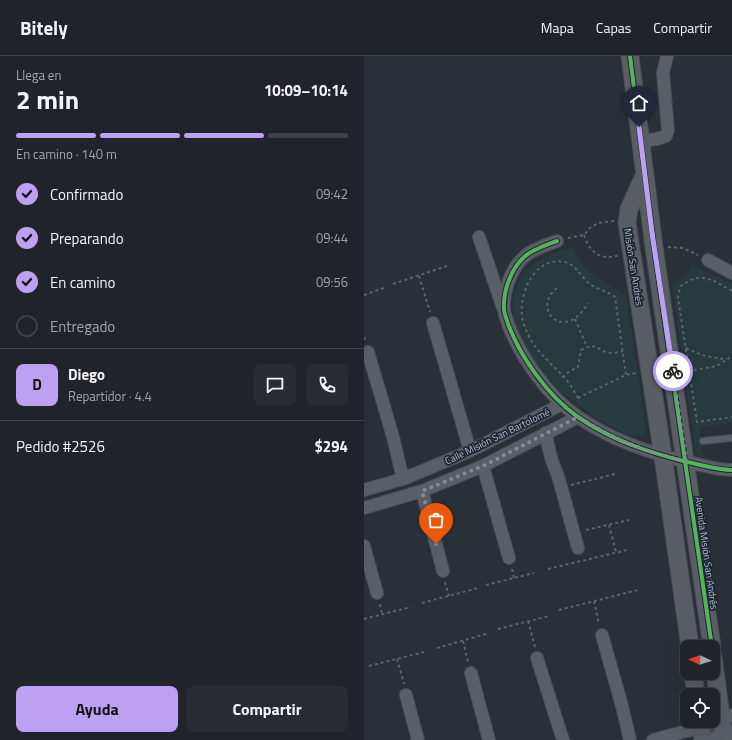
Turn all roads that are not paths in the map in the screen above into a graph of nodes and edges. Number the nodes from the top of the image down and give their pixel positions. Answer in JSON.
{"nodes":[{"id":1,"x":630,"y":56,"type":"edge"},
{"id":2,"x":667,"y":56,"type":"edge"},
{"id":3,"x":641,"y":142,"type":"junction"},
{"id":4,"x":644,"y":176,"type":"junction"},
{"id":5,"x":479,"y":237,"type":"dead end"},
{"id":6,"x":557,"y":240,"type":"road end"},
{"id":7,"x":654,"y":247,"type":"junction"},
{"id":8,"x":631,"y":249,"type":"junction"},
{"id":9,"x":708,"y":260,"type":"road end"},
{"id":10,"x":732,"y":273,"type":"edge"},
{"id":11,"x":504,"y":310,"type":"junction"},
{"id":12,"x":433,"y":323,"type":"road end"},
{"id":13,"x":368,"y":352,"type":"dead end"},
{"id":14,"x":562,"y":404,"type":"junction"},
{"id":15,"x":578,"y":417,"type":"junction"},
{"id":16,"x":545,"y":433,"type":"junction"},
{"id":17,"x":732,"y":438,"type":"edge"},
{"id":18,"x":703,"y":441,"type":"dead end"},
{"id":19,"x":470,"y":451,"type":"junction"},
{"id":20,"x":664,"y":456,"type":"junction"},
{"id":21,"x":686,"y":461,"type":"junction"},
{"id":22,"x":483,"y":466,"type":"junction"},
{"id":23,"x":732,"y":470,"type":"edge"},
{"id":24,"x":403,"y":479,"type":"junction"},
{"id":25,"x":364,"y":490,"type":"edge"},
{"id":26,"x":422,"y":491,"type":"junction"},
{"id":27,"x":364,"y":508,"type":"edge"},
{"id":28,"x":364,"y":546,"type":"edge"},
{"id":29,"x":578,"y":548,"type":"dead end"},
{"id":30,"x":509,"y":558,"type":"dead end"},
{"id":31,"x":443,"y":571,"type":"road end"},
{"id":32,"x":377,"y":593,"type":"dead end"},
{"id":33,"x":602,"y":635,"type":"road end"},
{"id":34,"x":689,"y":640,"type":"edge"},
{"id":35,"x":711,"y":640,"type":"edge"},
{"id":36,"x":537,"y":658,"type":"road end"},
{"id":37,"x":471,"y":673,"type":"road end"},
{"id":38,"x":718,"y":680,"type":"edge"},
{"id":39,"x":406,"y":695,"type":"road end"},
{"id":40,"x":727,"y":728,"type":"edge"},
{"id":41,"x":703,"y":732,"type":"edge"},
{"id":42,"x":418,"y":740,"type":"edge"},
{"id":43,"x":489,"y":740,"type":"edge"},
{"id":44,"x":563,"y":740,"type":"edge"},
{"id":45,"x":630,"y":740,"type":"edge"},
{"id":46,"x":653,"y":740,"type":"edge"}],
"edges":[{"from":1,"to":3,"type":"street"},
{"from":2,"to":3,"type":"street"},
{"from":3,"to":4,"type":"street"},
{"from":4,"to":7,"type":"street"},
{"from":4,"to":8,"type":"street","name":"Misión San Andrés"},
{"from":5,"to":11,"type":"street"},
{"from":6,"to":11,"type":"street"},
{"from":7,"to":8,"type":"street"},
{"from":7,"to":21,"type":"street"},
{"from":8,"to":20,"type":"street","name":"Misión San Andrés"},
{"from":9,"to":10,"type":"street"},
{"from":11,"to":14,"type":"street"},
{"from":12,"to":19,"type":"street"},
{"from":13,"to":24,"type":"street"},
{"from":14,"to":15,"type":"street"},
{"from":14,"to":19,"type":"street","name":"Calle Misión San Bartolomé"},
{"from":15,"to":16,"type":"street","name":"Calle Misión San Bartolomé"},
{"from":15,"to":20,"type":"street"},
{"from":16,"to":22,"type":"street","name":"Calle Misión San Bartolomé"},
{"from":16,"to":29,"type":"street"},
{"from":17,"to":18,"type":"lane"},
{"from":19,"to":24,"type":"street","name":"Calle Misión San Bartolomé"},
{"from":20,"to":21,"type":"street"},
{"from":20,"to":34,"type":"street"},
{"from":21,"to":23,"type":"street"},
{"from":21,"to":35,"type":"street","name":"Avenida Misión San Andrés"},
{"from":22,"to":26,"type":"street","name":"Calle Misión San Bartolomé"},
{"from":22,"to":30,"type":"street"},
{"from":24,"to":25,"type":"street","name":"Calle Misión San Bartolomé"},
{"from":26,"to":27,"type":"street","name":"Calle Misión San Bartolomé"},
{"from":26,"to":31,"type":"street"},
{"from":28,"to":32,"type":"street"},
{"from":33,"to":45,"type":"street"},
{"from":36,"to":44,"type":"street"},
{"from":37,"to":43,"type":"street"},
{"from":38,"to":40,"type":"street"},
{"from":39,"to":42,"type":"street"},
{"from":40,"to":41,"type":"street"},
{"from":41,"to":46,"type":"street"}]}
